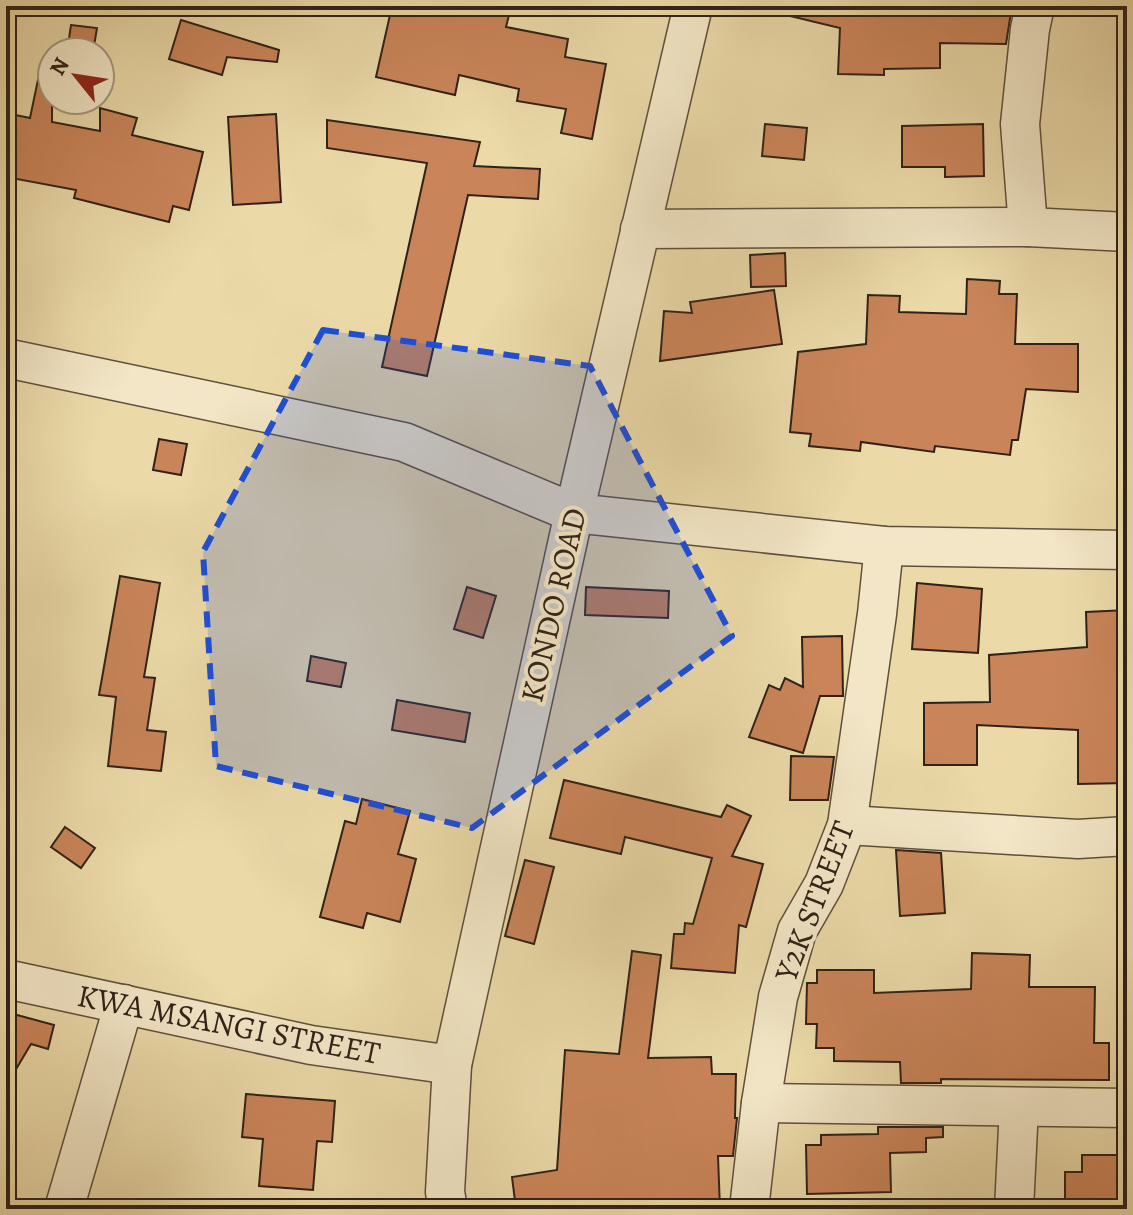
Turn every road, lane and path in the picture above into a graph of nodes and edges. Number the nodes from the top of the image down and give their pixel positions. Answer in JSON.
{"nodes":[{"id":1,"x":693,"y":6,"type":"edge"},
{"id":2,"x":1035,"y":6,"type":"edge"},
{"id":3,"x":1028,"y":227,"type":"junction"},
{"id":4,"x":640,"y":229,"type":"junction"},
{"id":5,"x":1127,"y":232,"type":"edge"},
{"id":6,"x":6,"y":358,"type":"edge"},
{"id":7,"x":574,"y":513,"type":"junction"},
{"id":8,"x":884,"y":546,"type":"junction"},
{"id":9,"x":1127,"y":550,"type":"edge"},
{"id":10,"x":847,"y":825,"type":"junction"},
{"id":11,"x":1127,"y":836,"type":"edge"},
{"id":12,"x":6,"y":979,"type":"edge"},
{"id":13,"x":124,"y":1004,"type":"junction"},
{"id":14,"x":452,"y":1065,"type":"junction"},
{"id":15,"x":761,"y":1103,"type":"junction"},
{"id":16,"x":1019,"y":1107,"type":"junction"},
{"id":17,"x":1127,"y":1108,"type":"edge"},
{"id":18,"x":64,"y":1209,"type":"edge"},
{"id":19,"x":448,"y":1209,"type":"edge"},
{"id":20,"x":749,"y":1209,"type":"edge"},
{"id":21,"x":1014,"y":1209,"type":"edge"}],
"edges":[{"from":1,"to":4,"type":"street","name":"KONDO ROAD"},
{"from":2,"to":3,"type":"street"},
{"from":3,"to":4,"type":"street"},
{"from":3,"to":5,"type":"street"},
{"from":4,"to":7,"type":"street","name":"KONDO ROAD"},
{"from":6,"to":7,"type":"street"},
{"from":7,"to":8,"type":"street"},
{"from":7,"to":14,"type":"street","name":"KONDO ROAD"},
{"from":8,"to":9,"type":"street"},
{"from":8,"to":10,"type":"street","name":"Y2K STREET"},
{"from":10,"to":11,"type":"street"},
{"from":10,"to":15,"type":"street","name":"Y2K STREET"},
{"from":12,"to":13,"type":"street","name":"KWA MSANGI STREET"},
{"from":13,"to":14,"type":"street","name":"KWA MSANGI STREET"},
{"from":13,"to":18,"type":"street"},
{"from":14,"to":19,"type":"street","name":"KONDO ROAD"},
{"from":15,"to":16,"type":"street"},
{"from":15,"to":20,"type":"street","name":"Y2K STREET"},
{"from":16,"to":17,"type":"street"},
{"from":16,"to":21,"type":"street"}]}
